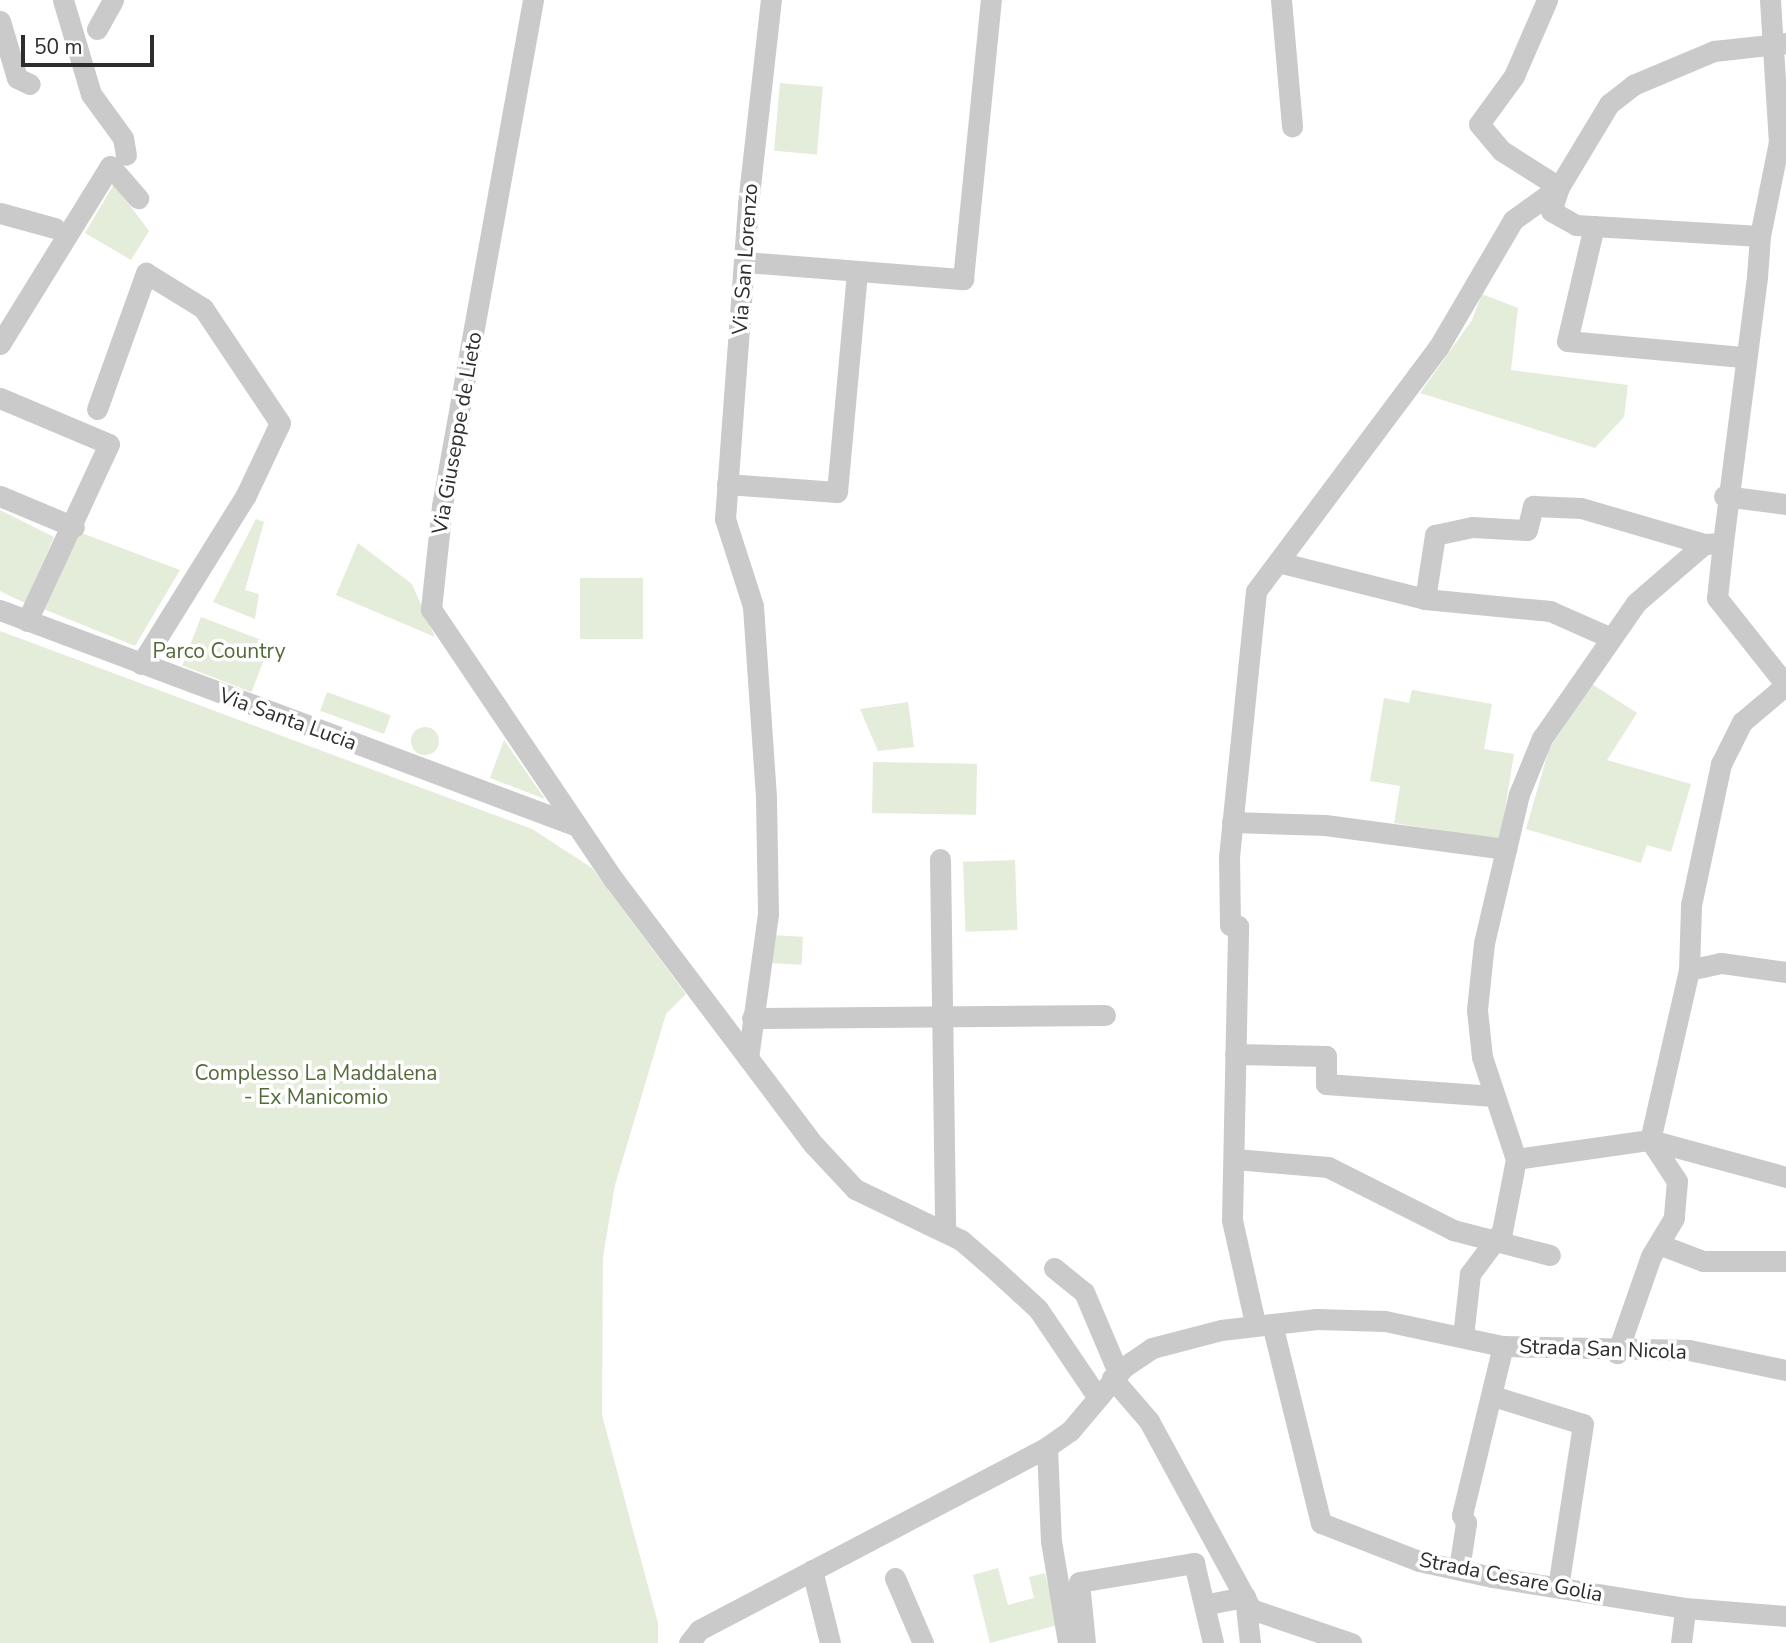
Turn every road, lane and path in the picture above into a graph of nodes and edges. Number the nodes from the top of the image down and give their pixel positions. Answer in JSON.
{"nodes":[{"id":1,"x":62,"y":0,"type":"edge"},
{"id":2,"x":113,"y":0,"type":"edge"},
{"id":3,"x":533,"y":0,"type":"edge"},
{"id":4,"x":771,"y":0,"type":"edge"},
{"id":5,"x":991,"y":0,"type":"edge"},
{"id":6,"x":1281,"y":0,"type":"edge"},
{"id":7,"x":1547,"y":0,"type":"edge"},
{"id":8,"x":1770,"y":0,"type":"edge"},
{"id":9,"x":0,"y":21,"type":"edge"},
{"id":10,"x":97,"y":29,"type":"dead end"},
{"id":11,"x":1780,"y":44,"type":"edge"},
{"id":12,"x":30,"y":84,"type":"dead end"},
{"id":13,"x":1292,"y":127,"type":"dead end"},
{"id":14,"x":1783,"y":143,"type":"edge"},
{"id":15,"x":126,"y":155,"type":"dead end"},
{"id":16,"x":1559,"y":187,"type":"junction"},
{"id":17,"x":138,"y":198,"type":"dead end"},
{"id":18,"x":0,"y":213,"type":"edge"},
{"id":19,"x":1594,"y":226,"type":"junction"},
{"id":20,"x":55,"y":228,"type":"dead end"},
{"id":21,"x":1760,"y":236,"type":"junction"},
{"id":22,"x":745,"y":262,"type":"junction"},
{"id":23,"x":857,"y":272,"type":"junction"},
{"id":24,"x":0,"y":344,"type":"edge"},
{"id":25,"x":1742,"y":357,"type":"junction"},
{"id":26,"x":0,"y":398,"type":"edge"},
{"id":27,"x":97,"y":409,"type":"dead end"},
{"id":28,"x":727,"y":484,"type":"junction"},
{"id":29,"x":0,"y":496,"type":"edge"},
{"id":30,"x":1724,"y":496,"type":"junction"},
{"id":31,"x":1786,"y":504,"type":"edge"},
{"id":32,"x":74,"y":527,"type":"junction"},
{"id":33,"x":1713,"y":543,"type":"junction"},
{"id":34,"x":1282,"y":563,"type":"junction"},
{"id":35,"x":1425,"y":599,"type":"junction"},
{"id":36,"x":0,"y":610,"type":"edge"},
{"id":37,"x":27,"y":621,"type":"junction"},
{"id":38,"x":1609,"y":637,"type":"junction"},
{"id":39,"x":141,"y":664,"type":"junction"},
{"id":40,"x":1786,"y":685,"type":"edge"},
{"id":41,"x":1232,"y":822,"type":"junction"},
{"id":42,"x":577,"y":826,"type":"junction"},
{"id":43,"x":1506,"y":849,"type":"junction"},
{"id":44,"x":940,"y":859,"type":"dead end"},
{"id":45,"x":1689,"y":970,"type":"junction"},
{"id":46,"x":1786,"y":972,"type":"edge"},
{"id":47,"x":1105,"y":1015,"type":"dead end"},
{"id":48,"x":943,"y":1017,"type":"junction"},
{"id":49,"x":752,"y":1018,"type":"junction"},
{"id":50,"x":1235,"y":1054,"type":"junction"},
{"id":51,"x":748,"y":1058,"type":"junction"},
{"id":52,"x":1493,"y":1096,"type":"junction"},
{"id":53,"x":1650,"y":1140,"type":"junction"},
{"id":54,"x":1235,"y":1159,"type":"junction"},
{"id":55,"x":1516,"y":1159,"type":"junction"},
{"id":56,"x":1786,"y":1177,"type":"edge"},
{"id":57,"x":945,"y":1231,"type":"junction"},
{"id":58,"x":1491,"y":1245,"type":"junction"},
{"id":59,"x":1661,"y":1245,"type":"junction"},
{"id":60,"x":1550,"y":1255,"type":"dead end"},
{"id":61,"x":1786,"y":1261,"type":"edge"},
{"id":62,"x":1054,"y":1268,"type":"dead end"},
{"id":63,"x":1263,"y":1324,"type":"junction"},
{"id":64,"x":1463,"y":1336,"type":"junction"},
{"id":65,"x":1503,"y":1346,"type":"junction"},
{"id":66,"x":1617,"y":1353,"type":"junction"},
{"id":67,"x":1786,"y":1370,"type":"edge"},
{"id":68,"x":1115,"y":1375,"type":"junction"},
{"id":69,"x":1096,"y":1395,"type":"junction"},
{"id":70,"x":1493,"y":1396,"type":"junction"},
{"id":71,"x":1047,"y":1447,"type":"junction"},
{"id":72,"x":1459,"y":1569,"type":"junction"},
{"id":73,"x":812,"y":1570,"type":"junction"},
{"id":74,"x":895,"y":1578,"type":"dead end"},
{"id":75,"x":1558,"y":1587,"type":"junction"},
{"id":76,"x":1245,"y":1597,"type":"junction"},
{"id":77,"x":1208,"y":1604,"type":"junction"},
{"id":78,"x":1685,"y":1608,"type":"junction"},
{"id":79,"x":1786,"y":1616,"type":"edge"},
{"id":80,"x":689,"y":1643,"type":"edge"},
{"id":81,"x":830,"y":1643,"type":"edge"},
{"id":82,"x":923,"y":1643,"type":"edge"},
{"id":83,"x":1068,"y":1643,"type":"edge"},
{"id":84,"x":1086,"y":1643,"type":"edge"},
{"id":85,"x":1213,"y":1643,"type":"edge"},
{"id":86,"x":1251,"y":1643,"type":"edge"},
{"id":87,"x":1351,"y":1643,"type":"edge"},
{"id":88,"x":1681,"y":1643,"type":"edge"}],
"edges":[{"from":1,"to":15,"type":"street"},
{"from":2,"to":10,"type":"street"},
{"from":3,"to":42,"type":"street","name":"Via Giuseppe de Lieto"},
{"from":4,"to":22,"type":"street","name":"Via San Lorenzo"},
{"from":5,"to":23,"type":"street"},
{"from":6,"to":13,"type":"street"},
{"from":7,"to":16,"type":"street"},
{"from":8,"to":11,"type":"street"},
{"from":9,"to":12,"type":"street"},
{"from":11,"to":14,"type":"street"},
{"from":11,"to":16,"type":"street"},
{"from":14,"to":21,"type":"street"},
{"from":16,"to":19,"type":"street"},
{"from":16,"to":34,"type":"street"},
{"from":17,"to":24,"type":"street"},
{"from":18,"to":20,"type":"street"},
{"from":19,"to":21,"type":"street"},
{"from":19,"to":25,"type":"street"},
{"from":21,"to":25,"type":"street"},
{"from":22,"to":23,"type":"street"},
{"from":22,"to":28,"type":"street","name":"Via San Lorenzo"},
{"from":23,"to":28,"type":"street"},
{"from":25,"to":30,"type":"street"},
{"from":26,"to":32,"type":"street"},
{"from":27,"to":39,"type":"street"},
{"from":28,"to":49,"type":"street","name":"Via San Lorenzo"},
{"from":29,"to":32,"type":"street"},
{"from":30,"to":31,"type":"street"},
{"from":30,"to":33,"type":"street"},
{"from":32,"to":37,"type":"street"},
{"from":33,"to":35,"type":"street"},
{"from":33,"to":38,"type":"street"},
{"from":33,"to":40,"type":"street"},
{"from":34,"to":35,"type":"street"},
{"from":34,"to":41,"type":"street"},
{"from":35,"to":38,"type":"street"},
{"from":36,"to":37,"type":"street","name":"Via Santa Lucia"},
{"from":37,"to":39,"type":"street","name":"Via Santa Lucia"},
{"from":38,"to":43,"type":"street"},
{"from":39,"to":42,"type":"street","name":"Via Santa Lucia"},
{"from":40,"to":45,"type":"street"},
{"from":41,"to":43,"type":"street"},
{"from":41,"to":50,"type":"street"},
{"from":42,"to":51,"type":"street","name":"Via Giuseppe de Lieto"},
{"from":43,"to":52,"type":"street"},
{"from":44,"to":48,"type":"street"},
{"from":45,"to":46,"type":"street"},
{"from":45,"to":53,"type":"street"},
{"from":47,"to":48,"type":"street"},
{"from":48,"to":49,"type":"street"},
{"from":48,"to":57,"type":"street"},
{"from":49,"to":51,"type":"street"},
{"from":50,"to":52,"type":"street"},
{"from":50,"to":54,"type":"street"},
{"from":51,"to":57,"type":"street","name":"Via Giuseppe de Lieto"},
{"from":52,"to":55,"type":"street"},
{"from":53,"to":55,"type":"street"},
{"from":53,"to":56,"type":"street"},
{"from":53,"to":59,"type":"street"},
{"from":54,"to":58,"type":"street"},
{"from":54,"to":63,"type":"street"},
{"from":55,"to":58,"type":"street"},
{"from":57,"to":69,"type":"street","name":"Via Giuseppe de Lieto"},
{"from":58,"to":60,"type":"street"},
{"from":58,"to":64,"type":"street"},
{"from":59,"to":61,"type":"street"},
{"from":59,"to":66,"type":"street"},
{"from":62,"to":68,"type":"street"},
{"from":63,"to":64,"type":"street","name":"Strada San Nicola"},
{"from":63,"to":68,"type":"street","name":"Strada San Nicola"},
{"from":63,"to":72,"type":"street","name":"Strada Cesare Golia"},
{"from":64,"to":65,"type":"street","name":"Strada San Nicola"},
{"from":65,"to":66,"type":"street","name":"Strada San Nicola"},
{"from":65,"to":70,"type":"street"},
{"from":66,"to":67,"type":"street","name":"Strada San Nicola"},
{"from":68,"to":69,"type":"street","name":"Strada San Nicola"},
{"from":68,"to":76,"type":"street"},
{"from":69,"to":71,"type":"street","name":"Strada San Nicola"},
{"from":70,"to":72,"type":"street"},
{"from":70,"to":75,"type":"street"},
{"from":71,"to":73,"type":"street","name":"Strada San Nicola"},
{"from":71,"to":83,"type":"street"},
{"from":72,"to":75,"type":"street","name":"Strada Cesare Golia"},
{"from":73,"to":80,"type":"street","name":"Strada San Nicola"},
{"from":73,"to":81,"type":"street"},
{"from":74,"to":82,"type":"street"},
{"from":75,"to":78,"type":"street","name":"Strada Cesare Golia"},
{"from":76,"to":77,"type":"street"},
{"from":76,"to":86,"type":"street"},
{"from":76,"to":87,"type":"street"},
{"from":77,"to":84,"type":"street"},
{"from":77,"to":85,"type":"street"},
{"from":78,"to":79,"type":"street","name":"Strada Cesare Golia"},
{"from":78,"to":88,"type":"street"}]}
